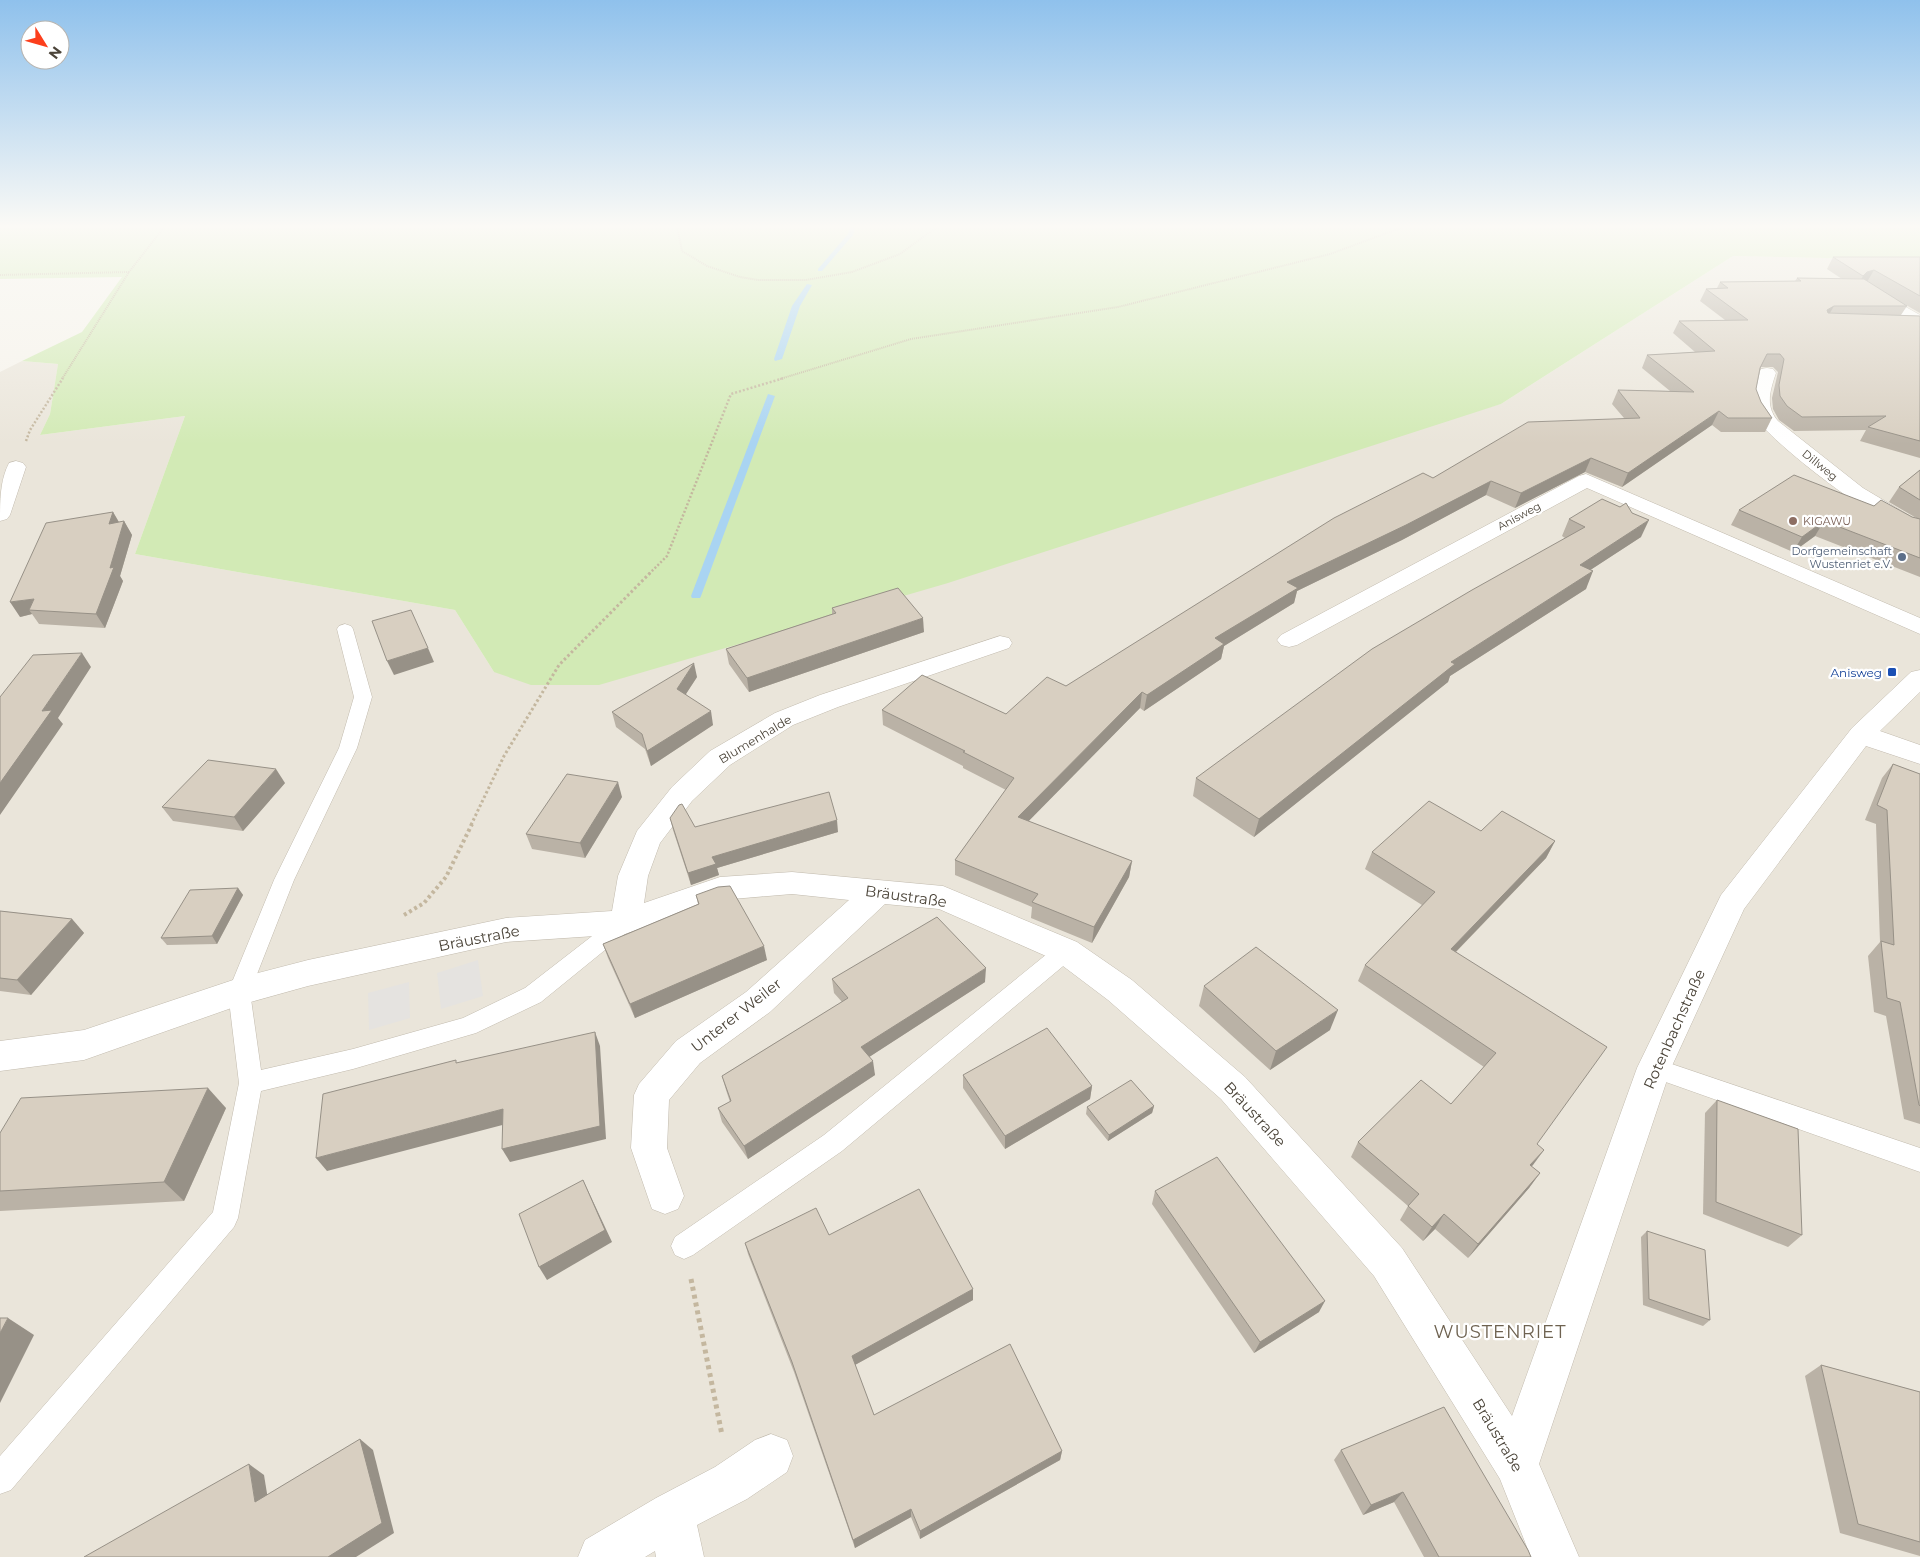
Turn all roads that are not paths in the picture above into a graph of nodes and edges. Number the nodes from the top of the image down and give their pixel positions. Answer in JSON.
{"nodes":[{"id":1,"x":1881,"y":299,"type":"edge"},
{"id":2,"x":1901,"y":323,"type":"edge"},
{"id":3,"x":1920,"y":323,"type":"edge"},
{"id":4,"x":1767,"y":372,"type":"edge"},
{"id":5,"x":16,"y":467,"type":"road end"},
{"id":6,"x":0,"y":514,"type":"edge"},
{"id":7,"x":1920,"y":530,"type":"edge"},
{"id":8,"x":1920,"y":627,"type":"edge"},
{"id":9,"x":345,"y":629,"type":"dead end"},
{"id":10,"x":1289,"y":640,"type":"dead end"},
{"id":11,"x":1000,"y":643,"type":"dead end"},
{"id":12,"x":1920,"y":678,"type":"edge"},
{"id":13,"x":1861,"y":734,"type":"junction"},
{"id":14,"x":1920,"y":755,"type":"edge"},
{"id":15,"x":879,"y":891,"type":"junction"},
{"id":16,"x":625,"y":922,"type":"junction"},
{"id":17,"x":1066,"y":951,"type":"junction"},
{"id":18,"x":239,"y":992,"type":"junction"},
{"id":19,"x":0,"y":1056,"type":"edge"},
{"id":20,"x":1654,"y":1068,"type":"junction"},
{"id":21,"x":251,"y":1083,"type":"junction"},
{"id":22,"x":1920,"y":1160,"type":"edge"},
{"id":23,"x":665,"y":1196,"type":"dead end"},
{"id":24,"x":684,"y":1246,"type":"road end"},
{"id":25,"x":771,"y":1456,"type":"dead end"},
{"id":26,"x":1517,"y":1464,"type":"junction"},
{"id":27,"x":0,"y":1479,"type":"edge"},
{"id":28,"x":676,"y":1536,"type":"edge"},
{"id":29,"x":602,"y":1557,"type":"edge"},
{"id":30,"x":1555,"y":1557,"type":"edge"}],
"edges":[{"from":1,"to":3,"type":"street"},
{"from":2,"to":3,"type":"lane"},
{"from":4,"to":7,"type":"street","name":"Dillweg"},
{"from":5,"to":6,"type":"street"},
{"from":8,"to":10,"type":"street","name":"Anisweg"},
{"from":9,"to":18,"type":"lane"},
{"from":11,"to":16,"type":"street","name":"Blumenhalde"},
{"from":12,"to":13,"type":"street","name":"Rotenbachstraße"},
{"from":13,"to":14,"type":"street"},
{"from":13,"to":20,"type":"street","name":"Rotenbachstraße"},
{"from":15,"to":16,"type":"street","name":"Bräustraße"},
{"from":15,"to":17,"type":"street","name":"Bräustraße"},
{"from":15,"to":23,"type":"street","name":"Unterer Weiler"},
{"from":16,"to":18,"type":"street","name":"Bräustraße"},
{"from":16,"to":21,"type":"lane"},
{"from":17,"to":24,"type":"lane"},
{"from":17,"to":26,"type":"street","name":"Bräustraße"},
{"from":18,"to":19,"type":"street","name":"Bräustraße"},
{"from":18,"to":21,"type":"lane"},
{"from":20,"to":22,"type":"lane"},
{"from":20,"to":26,"type":"street","name":"Rotenbachstraße"},
{"from":21,"to":27,"type":"lane"},
{"from":25,"to":28,"type":"street"},
{"from":26,"to":30,"type":"street","name":"Bräustraße"},
{"from":28,"to":29,"type":"street"}]}
